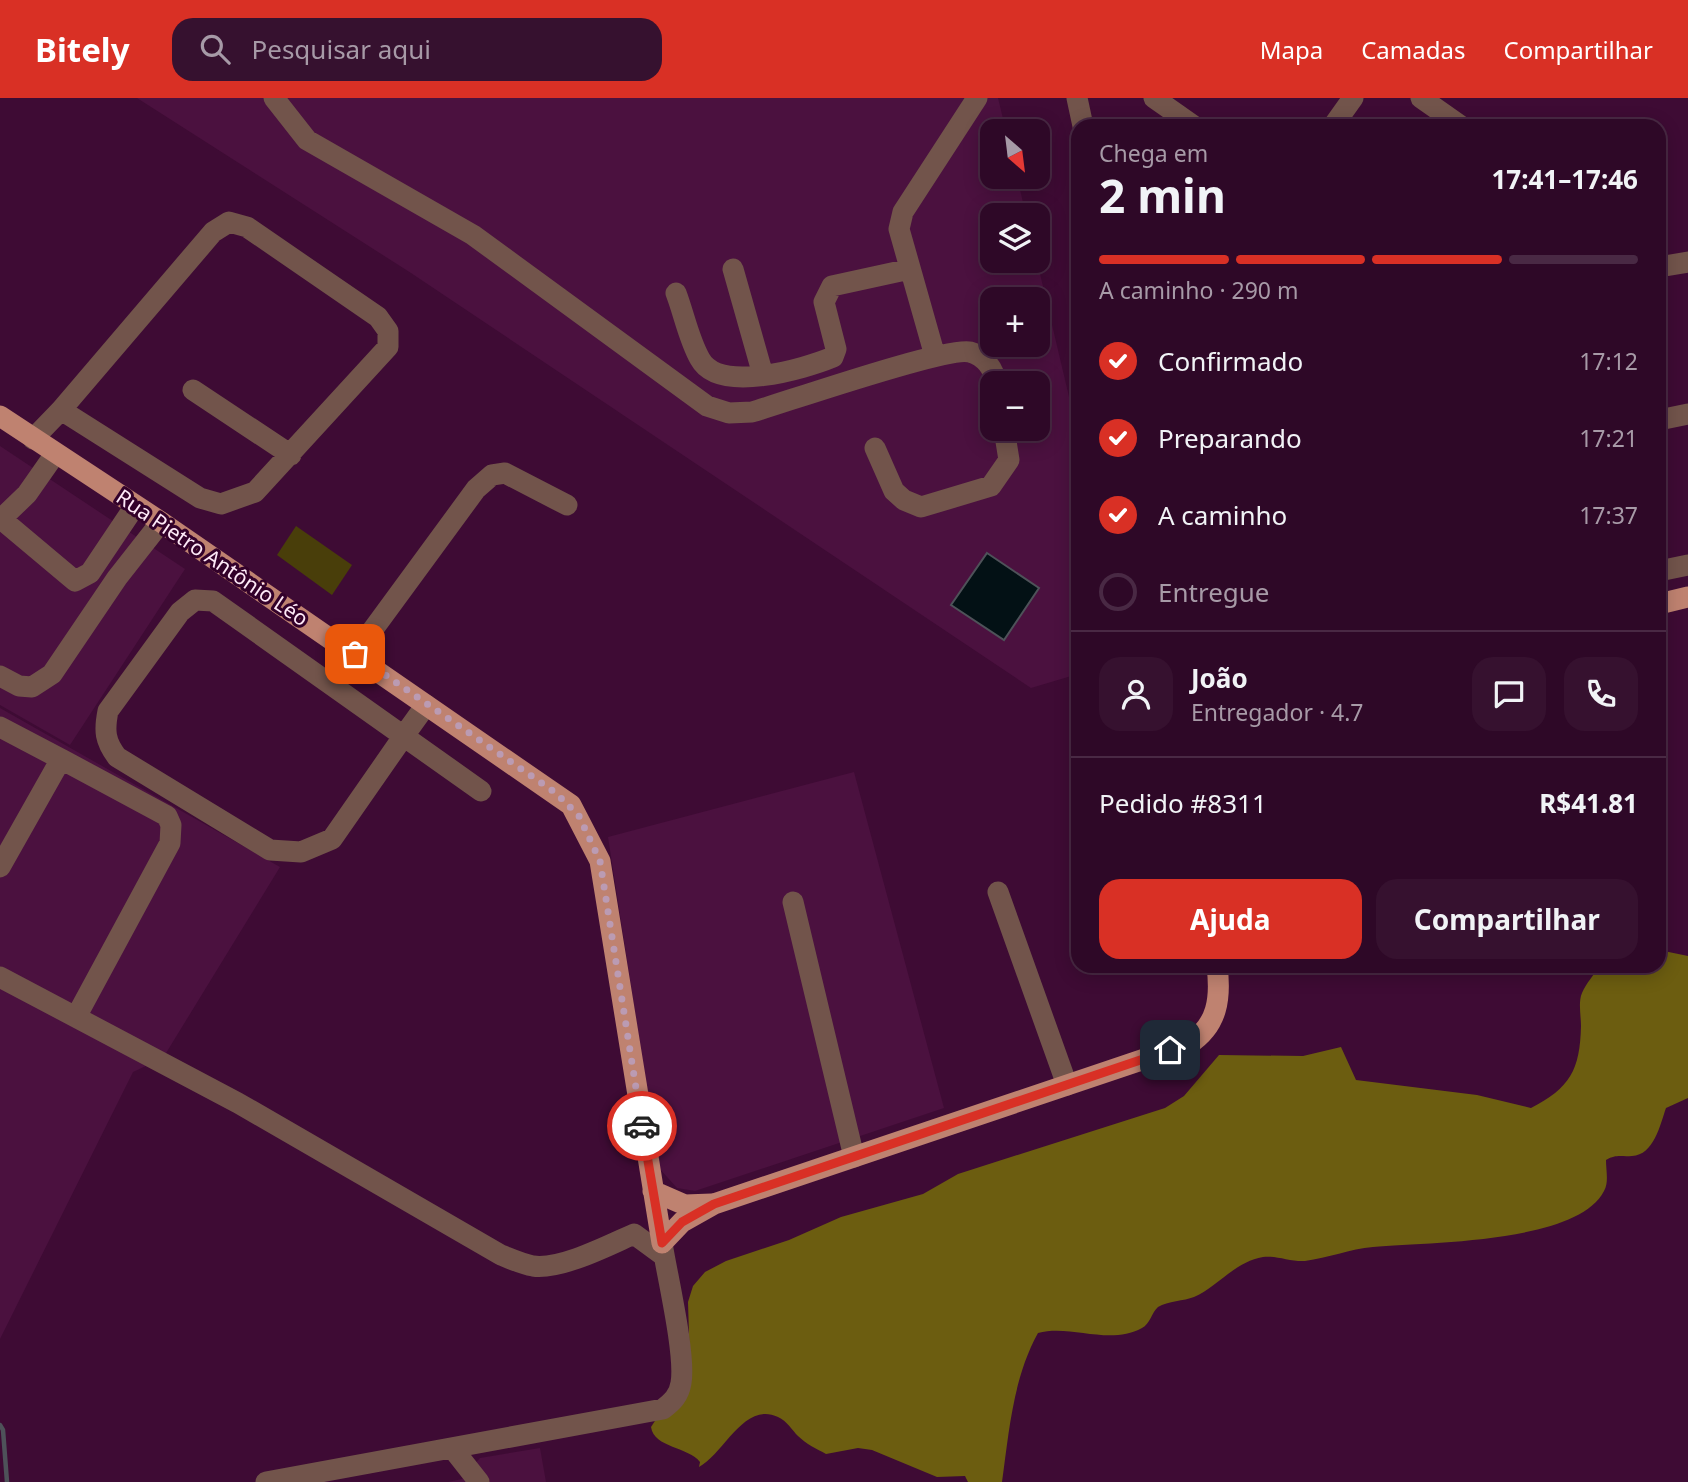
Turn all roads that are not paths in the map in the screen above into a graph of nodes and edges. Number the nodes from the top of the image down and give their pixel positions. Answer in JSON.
{"nodes":[{"id":1,"x":274,"y":98,"type":"edge"},
{"id":2,"x":977,"y":98,"type":"edge"},
{"id":3,"x":1077,"y":98,"type":"edge"},
{"id":4,"x":1154,"y":98,"type":"edge"},
{"id":5,"x":1353,"y":98,"type":"edge"},
{"id":6,"x":1421,"y":98,"type":"edge"},
{"id":7,"x":1082,"y":119,"type":"edge"},
{"id":8,"x":1184,"y":119,"type":"edge"},
{"id":9,"x":1338,"y":119,"type":"edge"},
{"id":10,"x":1451,"y":119,"type":"edge"},
{"id":11,"x":1688,"y":262,"type":"edge"},
{"id":12,"x":1666,"y":266,"type":"edge"},
{"id":13,"x":733,"y":269,"type":"dead end"},
{"id":14,"x":910,"y":269,"type":"junction"},
{"id":15,"x":676,"y":293,"type":"dead end"},
{"id":16,"x":935,"y":356,"type":"junction"},
{"id":17,"x":994,"y":371,"type":"edge"},
{"id":18,"x":763,"y":375,"type":"junction"},
{"id":19,"x":193,"y":390,"type":"dead end"},
{"id":20,"x":61,"y":410,"type":"junction"},
{"id":21,"x":1688,"y":414,"type":"edge"},
{"id":22,"x":0,"y":416,"type":"edge"},
{"id":23,"x":1666,"y":419,"type":"edge"},
{"id":24,"x":33,"y":439,"type":"junction"},
{"id":25,"x":1006,"y":441,"type":"edge"},
{"id":26,"x":875,"y":449,"type":"dead end"},
{"id":27,"x":55,"y":454,"type":"junction"},
{"id":28,"x":292,"y":455,"type":"junction"},
{"id":29,"x":566,"y":505,"type":"dead end"},
{"id":30,"x":135,"y":506,"type":"junction"},
{"id":31,"x":0,"y":520,"type":"edge"},
{"id":32,"x":160,"y":522,"type":"junction"},
{"id":33,"x":1688,"y":565,"type":"edge"},
{"id":34,"x":1666,"y":570,"type":"edge"},
{"id":35,"x":83,"y":579,"type":"junction"},
{"id":36,"x":106,"y":595,"type":"junction"},
{"id":37,"x":1688,"y":597,"type":"edge"},
{"id":38,"x":1666,"y":602,"type":"edge"},
{"id":39,"x":355,"y":654,"type":"junction"},
{"id":40,"x":0,"y":676,"type":"edge"},
{"id":41,"x":426,"y":705,"type":"junction"},
{"id":42,"x":0,"y":727,"type":"edge"},
{"id":43,"x":403,"y":737,"type":"junction"},
{"id":44,"x":61,"y":759,"type":"junction"},
{"id":45,"x":481,"y":791,"type":"dead end"},
{"id":46,"x":0,"y":867,"type":"edge"},
{"id":47,"x":998,"y":891,"type":"dead end"},
{"id":48,"x":793,"y":902,"type":"dead end"},
{"id":49,"x":1218,"y":973,"type":"edge"},
{"id":50,"x":0,"y":977,"type":"edge"},
{"id":51,"x":76,"y":1017,"type":"junction"},
{"id":52,"x":1068,"y":1085,"type":"junction"},
{"id":53,"x":854,"y":1157,"type":"junction"},
{"id":54,"x":653,"y":1191,"type":"junction"},
{"id":55,"x":714,"y":1204,"type":"junction"},
{"id":56,"x":663,"y":1249,"type":"junction"},
{"id":57,"x":453,"y":1449,"type":"junction"},
{"id":58,"x":330,"y":1477,"type":"edge"},
{"id":59,"x":266,"y":1482,"type":"edge"},
{"id":60,"x":479,"y":1482,"type":"edge"}],
"edges":[{"from":1,"to":16,"type":"street"},
{"from":2,"to":14,"type":"street"},
{"from":3,"to":7,"type":"street"},
{"from":4,"to":8,"type":"street"},
{"from":5,"to":9,"type":"street"},
{"from":6,"to":10,"type":"street"},
{"from":11,"to":12,"type":"street"},
{"from":13,"to":18,"type":"street"},
{"from":14,"to":16,"type":"street"},
{"from":14,"to":18,"type":"street"},
{"from":15,"to":18,"type":"street"},
{"from":16,"to":17,"type":"street"},
{"from":19,"to":28,"type":"street"},
{"from":20,"to":24,"type":"street"},
{"from":20,"to":28,"type":"street"},
{"from":20,"to":28,"type":"street"},
{"from":21,"to":23,"type":"street"},
{"from":22,"to":24,"type":"main road","name":"Rua Pietro Antônio Léo"},
{"from":24,"to":27,"type":"main road","name":"Rua Pietro Antônio Léo"},
{"from":25,"to":26,"type":"street"},
{"from":27,"to":30,"type":"main road","name":"Rua Pietro Antônio Léo"},
{"from":27,"to":31,"type":"street"},
{"from":29,"to":39,"type":"street"},
{"from":30,"to":32,"type":"main road","name":"Rua Pietro Antônio Léo"},
{"from":30,"to":35,"type":"street"},
{"from":31,"to":35,"type":"street"},
{"from":32,"to":36,"type":"street"},
{"from":32,"to":39,"type":"main road","name":"Rua Pietro Antônio Léo"},
{"from":33,"to":34,"type":"street"},
{"from":35,"to":36,"type":"street"},
{"from":36,"to":40,"type":"street"},
{"from":37,"to":38,"type":"main road"},
{"from":39,"to":41,"type":"main road","name":"Rua Pietro Antônio Léo"},
{"from":41,"to":43,"type":"street"},
{"from":41,"to":54,"type":"main road","name":"Rua Pietro Antônio Léo"},
{"from":42,"to":44,"type":"street"},
{"from":43,"to":43,"type":"street"},
{"from":43,"to":45,"type":"street"},
{"from":44,"to":46,"type":"street"},
{"from":44,"to":51,"type":"street"},
{"from":47,"to":52,"type":"street"},
{"from":48,"to":53,"type":"street"},
{"from":49,"to":52,"type":"main road"},
{"from":50,"to":51,"type":"street"},
{"from":51,"to":56,"type":"street"},
{"from":52,"to":53,"type":"main road"},
{"from":53,"to":55,"type":"main road"},
{"from":54,"to":55,"type":"main road"},
{"from":54,"to":56,"type":"main road","name":"Rua Pietro Antônio Léo"},
{"from":55,"to":56,"type":"main road"},
{"from":56,"to":57,"type":"street"},
{"from":57,"to":58,"type":"street"},
{"from":57,"to":60,"type":"street"},
{"from":58,"to":59,"type":"street"}]}
